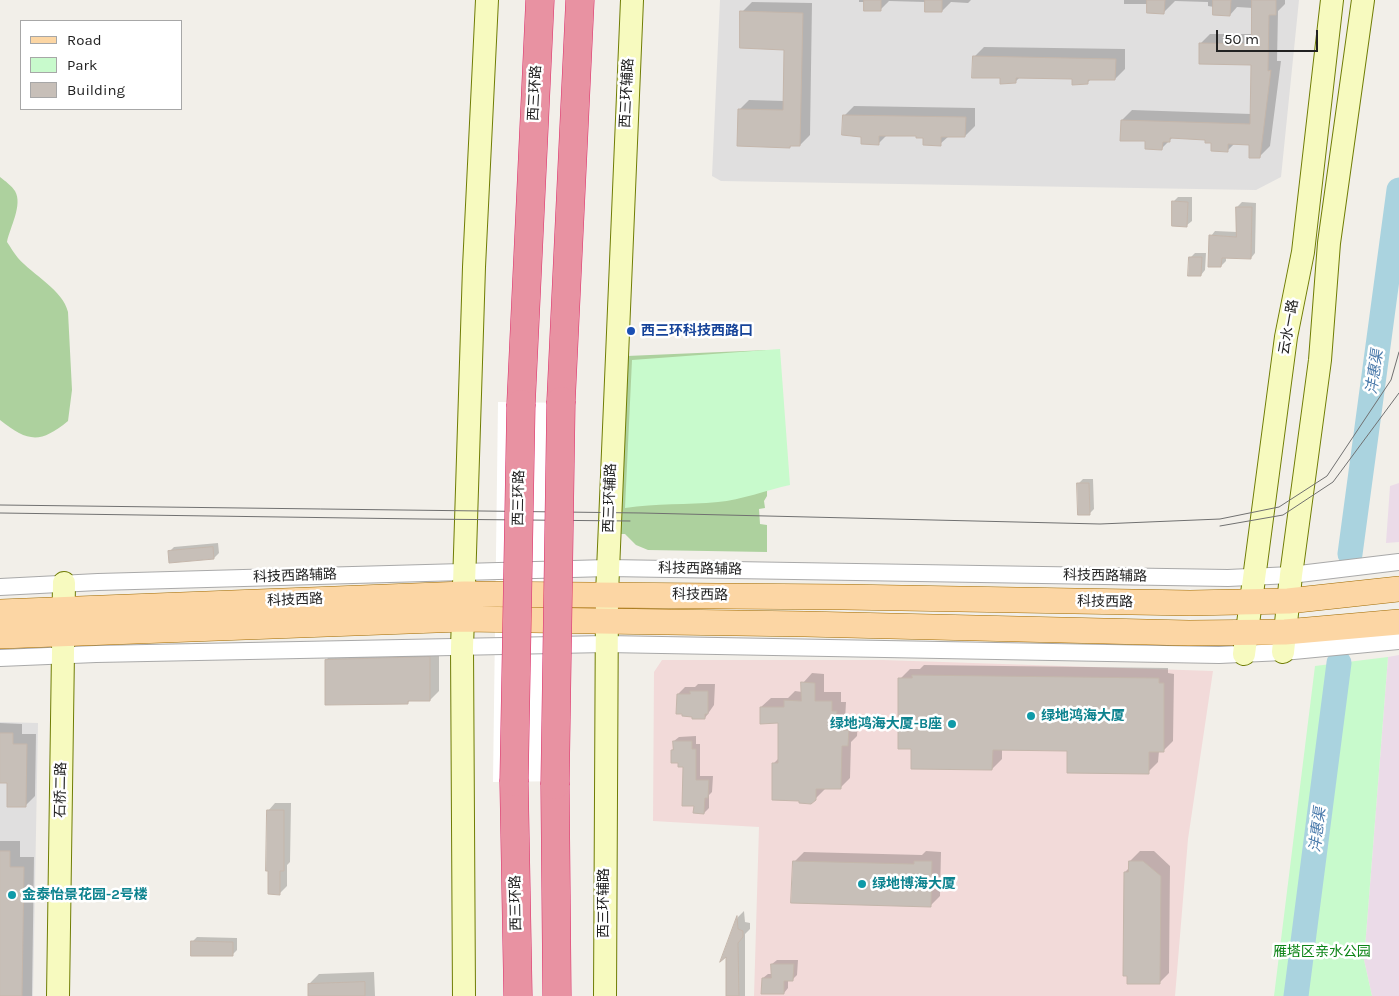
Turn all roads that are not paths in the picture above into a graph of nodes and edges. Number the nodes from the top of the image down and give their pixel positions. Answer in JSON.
{"nodes":[{"id":1,"x":487,"y":0,"type":"edge"},
{"id":2,"x":540,"y":0,"type":"edge"},
{"id":3,"x":580,"y":0,"type":"edge"},
{"id":4,"x":632,"y":0,"type":"edge"},
{"id":5,"x":1332,"y":0,"type":"edge"},
{"id":6,"x":1363,"y":0,"type":"edge"},
{"id":7,"x":1399,"y":562,"type":"edge"},
{"id":8,"x":608,"y":568,"type":"junction"},
{"id":9,"x":1291,"y":575,"type":"junction"},
{"id":10,"x":1254,"y":577,"type":"junction"},
{"id":11,"x":464,"y":582,"type":"junction"},
{"id":12,"x":64,"y":583,"type":"junction"},
{"id":13,"x":0,"y":587,"type":"edge"},
{"id":14,"x":1399,"y":589,"type":"edge"},
{"id":15,"x":607,"y":594,"type":"junction"},
{"id":16,"x":1251,"y":602,"type":"junction"},
{"id":17,"x":1288,"y":602,"type":"junction"},
{"id":18,"x":63,"y":609,"type":"junction"},
{"id":19,"x":0,"y":612,"type":"edge"},
{"id":20,"x":463,"y":619,"type":"junction"},
{"id":21,"x":1399,"y":622,"type":"edge"},
{"id":22,"x":606,"y":633,"type":"junction"},
{"id":23,"x":0,"y":636,"type":"edge"},
{"id":24,"x":1399,"y":640,"type":"edge"},
{"id":25,"x":1284,"y":642,"type":"junction"},
{"id":26,"x":1245,"y":643,"type":"junction"},
{"id":27,"x":63,"y":646,"type":"junction"},
{"id":28,"x":462,"y":648,"type":"junction"},
{"id":29,"x":0,"y":658,"type":"edge"},
{"id":30,"x":58,"y":996,"type":"edge"},
{"id":31,"x":464,"y":996,"type":"edge"},
{"id":32,"x":518,"y":996,"type":"edge"},
{"id":33,"x":557,"y":996,"type":"edge"},
{"id":34,"x":605,"y":996,"type":"edge"}],
"edges":[{"from":1,"to":11,"type":"main road"},
{"from":2,"to":32,"type":"highway","name":"西三环路","bridge":true},
{"from":3,"to":33,"type":"highway","bridge":true},
{"from":4,"to":8,"type":"main road","name":"西三环辅路"},
{"from":5,"to":10,"type":"main road","name":"云水一路"},
{"from":6,"to":9,"type":"main road"},
{"from":7,"to":9,"type":"street","name":"科技西路辅路"},
{"from":8,"to":10,"type":"street","name":"科技西路辅路"},
{"from":8,"to":11,"type":"street","name":"科技西路辅路"},
{"from":8,"to":15,"type":"main road","name":"西三环辅路"},
{"from":9,"to":10,"type":"street","name":"科技西路辅路"},
{"from":9,"to":17,"type":"main road"},
{"from":10,"to":16,"type":"main road","name":"云水一路"},
{"from":11,"to":12,"type":"street","name":"科技西路辅路"},
{"from":11,"to":15,"type":"main road","name":"科技西路"},
{"from":11,"to":18,"type":"main road","name":"科技西路"},
{"from":11,"to":20,"type":"main road"},
{"from":12,"to":13,"type":"street","name":"科技西路辅路"},
{"from":12,"to":18,"type":"main road","name":"石桥二路"},
{"from":14,"to":17,"type":"main road","name":"科技西路"},
{"from":15,"to":16,"type":"main road","name":"科技西路"},
{"from":15,"to":22,"type":"main road","name":"西三环辅路"},
{"from":16,"to":17,"type":"main road","name":"科技西路"},
{"from":16,"to":26,"type":"main road","name":"云水一路"},
{"from":17,"to":25,"type":"main road"},
{"from":18,"to":19,"type":"main road","name":"科技西路"},
{"from":18,"to":27,"type":"main road","name":"石桥二路"},
{"from":20,"to":22,"type":"main road","name":"科技西路"},
{"from":20,"to":27,"type":"main road","name":"科技西路"},
{"from":20,"to":28,"type":"main road"},
{"from":21,"to":25,"type":"main road","name":"科技西路"},
{"from":22,"to":26,"type":"main road","name":"科技西路"},
{"from":22,"to":28,"type":"street"},
{"from":22,"to":34,"type":"main road","name":"西三环辅路"},
{"from":23,"to":27,"type":"main road","name":"科技西路"},
{"from":24,"to":25,"type":"street"},
{"from":25,"to":26,"type":"main road","name":"科技西路"},
{"from":27,"to":28,"type":"street"},
{"from":27,"to":29,"type":"street"},
{"from":27,"to":30,"type":"main road","name":"石桥二路"},
{"from":28,"to":31,"type":"main road"}]}
